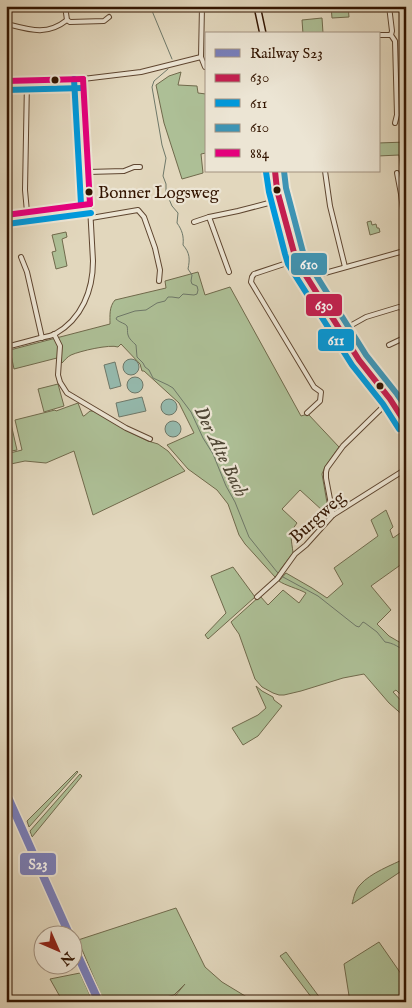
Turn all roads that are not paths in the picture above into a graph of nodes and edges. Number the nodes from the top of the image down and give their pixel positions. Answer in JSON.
{"nodes":[{"id":1,"x":10,"y":6,"type":"edge"},
{"id":2,"x":65,"y":6,"type":"edge"},
{"id":3,"x":224,"y":6,"type":"edge"},
{"id":4,"x":257,"y":6,"type":"edge"},
{"id":5,"x":389,"y":6,"type":"edge"},
{"id":6,"x":202,"y":7,"type":"edge"},
{"id":7,"x":109,"y":18,"type":"dead end"},
{"id":8,"x":67,"y":20,"type":"junction"},
{"id":9,"x":7,"y":25,"type":"edge"},
{"id":10,"x":263,"y":32,"type":"edge"},
{"id":11,"x":380,"y":35,"type":"edge"},
{"id":12,"x":391,"y":35,"type":"junction"},
{"id":13,"x":201,"y":57,"type":"junction"},
{"id":14,"x":205,"y":67,"type":"edge"},
{"id":15,"x":83,"y":79,"type":"junction"},
{"id":16,"x":6,"y":81,"type":"edge"},
{"id":17,"x":27,"y":81,"type":"junction"},
{"id":18,"x":395,"y":123,"type":"dead end"},
{"id":19,"x":140,"y":167,"type":"dead end"},
{"id":20,"x":88,"y":172,"type":"junction"},
{"id":21,"x":275,"y":172,"type":"edge"},
{"id":22,"x":325,"y":172,"type":"edge"},
{"id":23,"x":397,"y":174,"type":"dead end"},
{"id":24,"x":280,"y":200,"type":"junction"},
{"id":25,"x":90,"y":204,"type":"junction"},
{"id":26,"x":27,"y":212,"type":"junction"},
{"id":27,"x":6,"y":215,"type":"edge"},
{"id":28,"x":210,"y":217,"type":"junction"},
{"id":29,"x":91,"y":218,"type":"junction"},
{"id":30,"x":194,"y":222,"type":"dead end"},
{"id":31,"x":406,"y":235,"type":"edge"},
{"id":32,"x":406,"y":249,"type":"edge"},
{"id":33,"x":21,"y":257,"type":"dead end"},
{"id":34,"x":296,"y":260,"type":"junction"},
{"id":35,"x":345,"y":267,"type":"junction"},
{"id":36,"x":229,"y":272,"type":"dead end"},
{"id":37,"x":307,"y":278,"type":"junction"},
{"id":38,"x":159,"y":281,"type":"dead end"},
{"id":39,"x":406,"y":314,"type":"edge"},
{"id":40,"x":341,"y":331,"type":"junction"},
{"id":41,"x":54,"y":334,"type":"junction"},
{"id":42,"x":406,"y":337,"type":"edge"},
{"id":43,"x":42,"y":338,"type":"junction"},
{"id":44,"x":389,"y":345,"type":"dead end"},
{"id":45,"x":6,"y":347,"type":"edge"},
{"id":46,"x":406,"y":390,"type":"edge"},
{"id":47,"x":390,"y":399,"type":"junction"},
{"id":48,"x":307,"y":413,"type":"dead end"},
{"id":49,"x":406,"y":424,"type":"edge"},
{"id":50,"x":150,"y":439,"type":"dead end"},
{"id":51,"x":406,"y":469,"type":"edge"},
{"id":52,"x":334,"y":516,"type":"junction"},
{"id":53,"x":257,"y":597,"type":"dead end"}],
"edges":[{"from":1,"to":9,"type":"street"},
{"from":2,"to":8,"type":"street"},
{"from":3,"to":6,"type":"street"},
{"from":4,"to":10,"type":"street"},
{"from":5,"to":12,"type":"street"},
{"from":6,"to":13,"type":"street"},
{"from":7,"to":8,"type":"street"},
{"from":8,"to":9,"type":"street"},
{"from":11,"to":12,"type":"street"},
{"from":12,"to":18,"type":"street"},
{"from":13,"to":14,"type":"street"},
{"from":13,"to":15,"type":"street"},
{"from":15,"to":17,"type":"street"},
{"from":15,"to":20,"type":"street"},
{"from":16,"to":17,"type":"street"},
{"from":17,"to":26,"type":"street"},
{"from":19,"to":20,"type":"street"},
{"from":20,"to":25,"type":"street"},
{"from":21,"to":24,"type":"street"},
{"from":22,"to":35,"type":"street"},
{"from":23,"to":31,"type":"street"},
{"from":24,"to":28,"type":"street"},
{"from":24,"to":34,"type":"street"},
{"from":25,"to":26,"type":"street"},
{"from":25,"to":29,"type":"street"},
{"from":26,"to":27,"type":"street"},
{"from":28,"to":30,"type":"street"},
{"from":28,"to":36,"type":"street"},
{"from":29,"to":38,"type":"street"},
{"from":29,"to":41,"type":"street"},
{"from":32,"to":35,"type":"street"},
{"from":33,"to":43,"type":"street"},
{"from":34,"to":37,"type":"street"},
{"from":34,"to":48,"type":"street"},
{"from":35,"to":37,"type":"street"},
{"from":37,"to":40,"type":"street"},
{"from":39,"to":40,"type":"street"},
{"from":40,"to":47,"type":"street"},
{"from":41,"to":43,"type":"street"},
{"from":41,"to":50,"type":"street"},
{"from":42,"to":44,"type":"street"},
{"from":43,"to":45,"type":"street"},
{"from":46,"to":47,"type":"street"},
{"from":47,"to":49,"type":"street"},
{"from":47,"to":52,"type":"street"},
{"from":51,"to":52,"type":"street","name":"Burgweg"},
{"from":52,"to":53,"type":"street","name":"Burgweg"}]}
